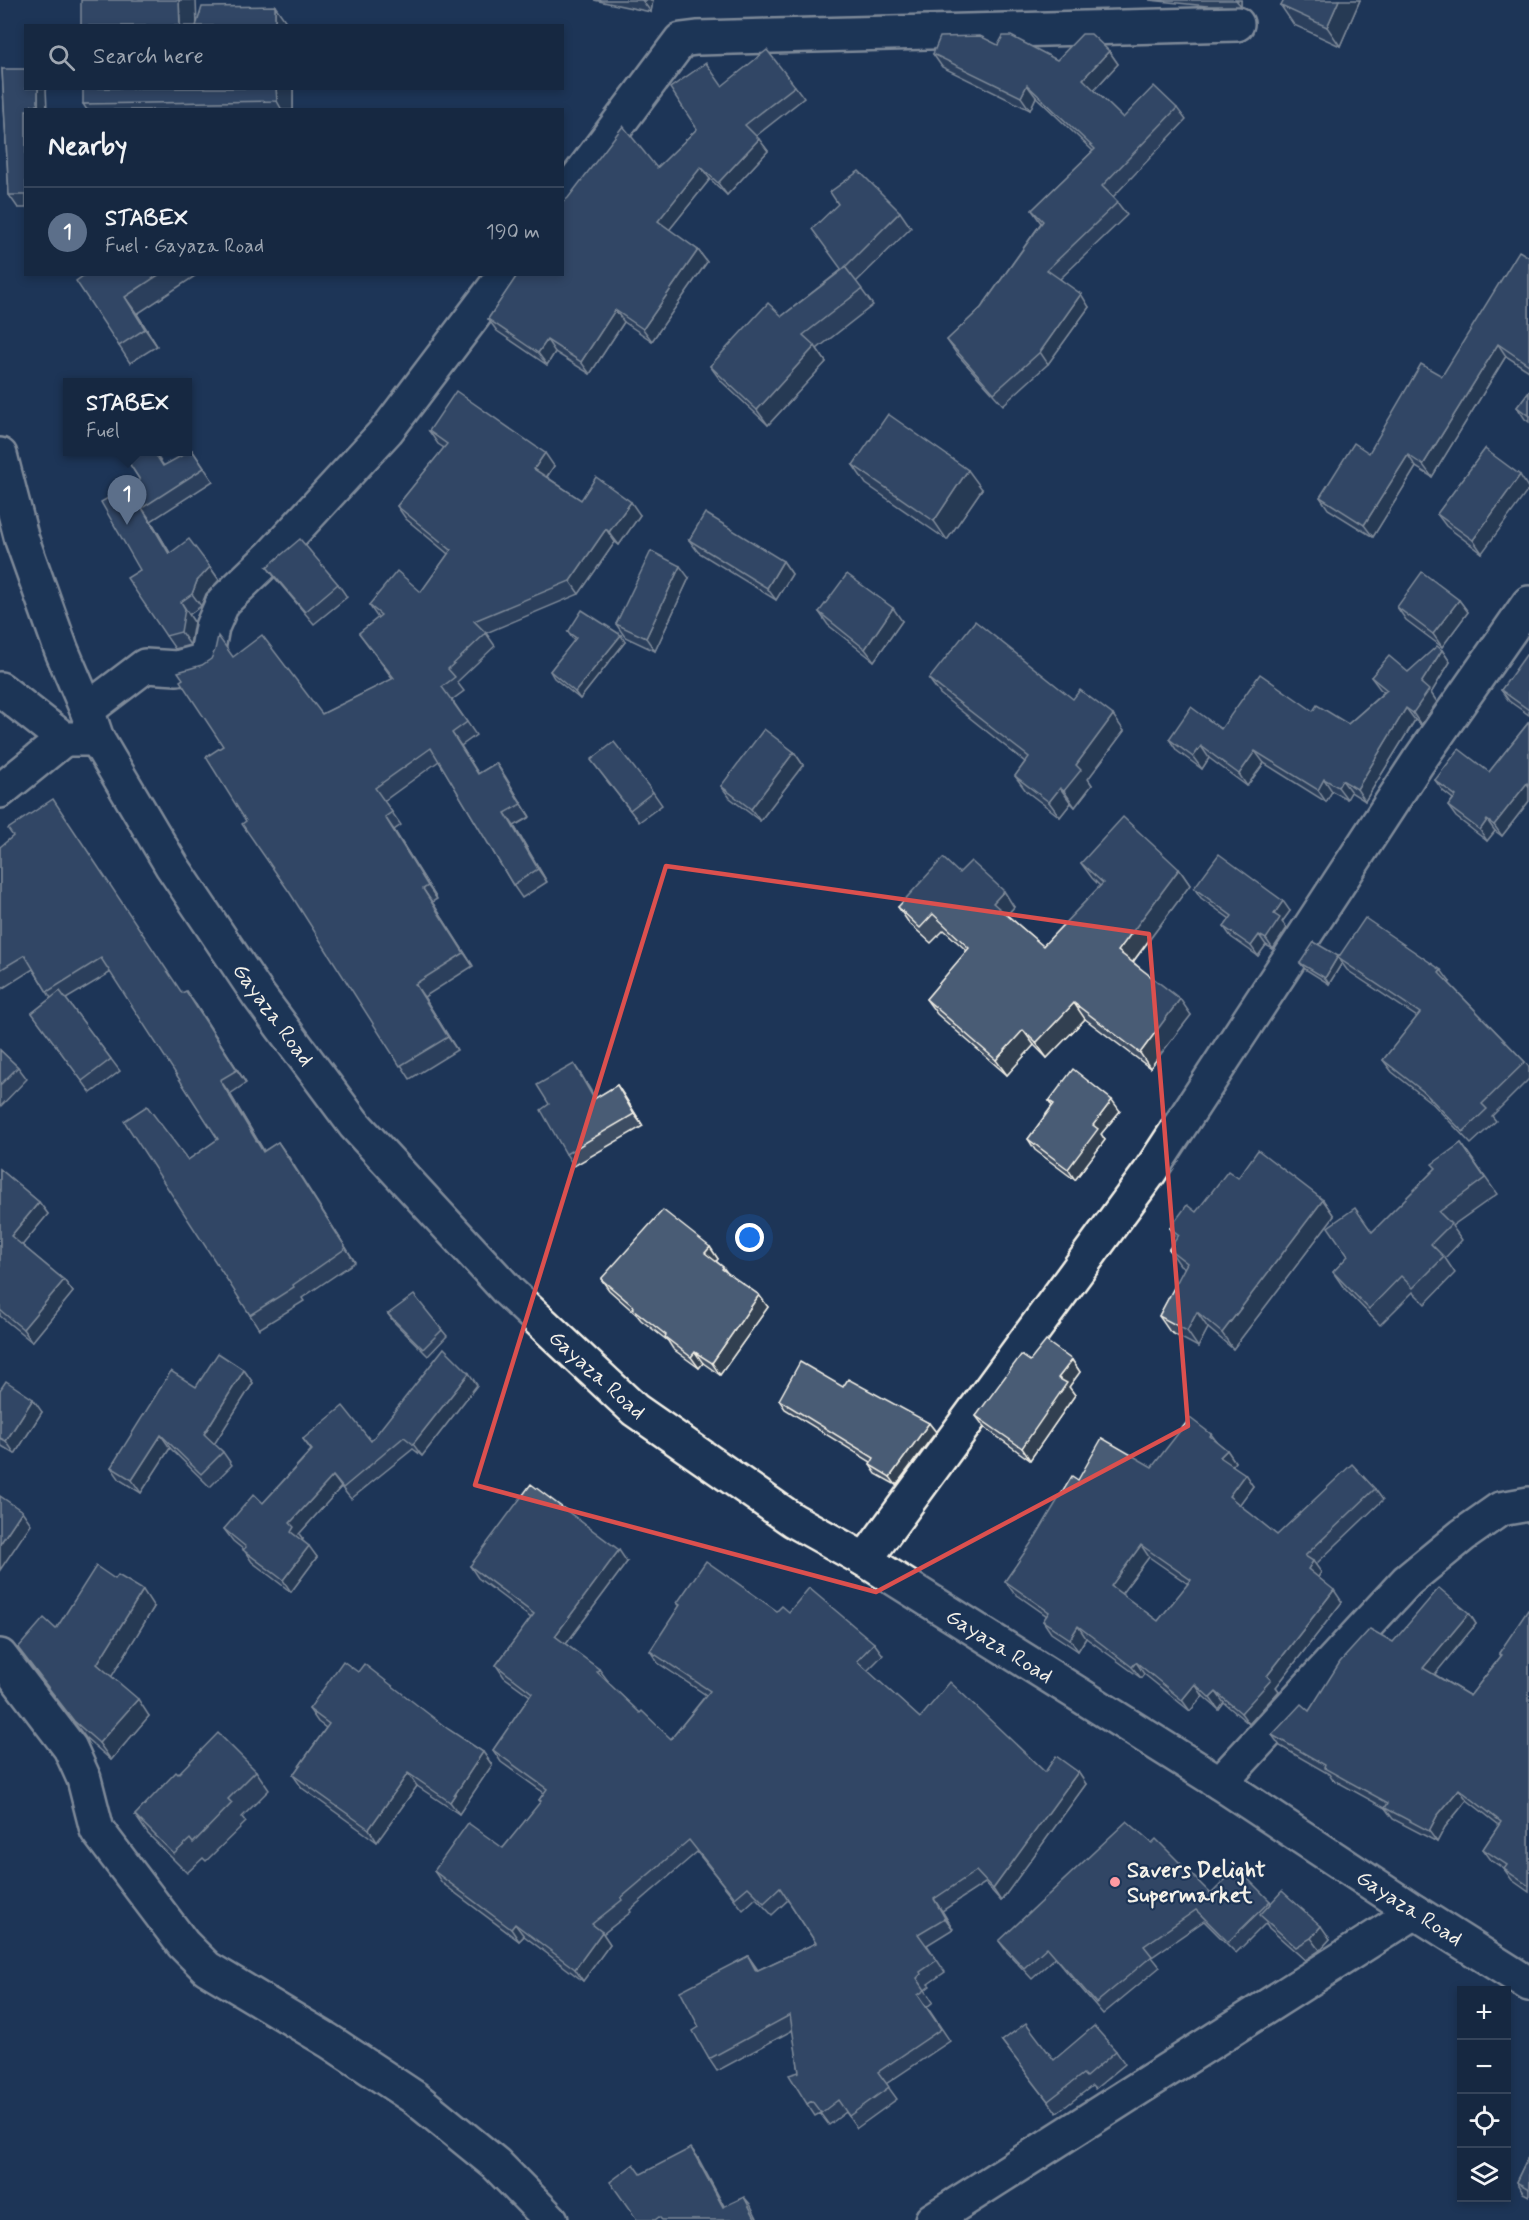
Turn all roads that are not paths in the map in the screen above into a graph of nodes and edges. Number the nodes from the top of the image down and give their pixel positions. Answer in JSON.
{"nodes":[{"id":1,"x":1237,"y":24,"type":"dead end"},
{"id":2,"x":564,"y":196,"type":"edge"},
{"id":3,"x":503,"y":276,"type":"edge"},
{"id":4,"x":0,"y":455,"type":"edge"},
{"id":5,"x":1529,"y":603,"type":"edge"},
{"id":6,"x":0,"y":689,"type":"edge"},
{"id":7,"x":92,"y":725,"type":"junction"},
{"id":8,"x":64,"y":739,"type":"junction"},
{"id":9,"x":0,"y":791,"type":"edge"},
{"id":10,"x":1529,"y":1504,"type":"edge"},
{"id":11,"x":865,"y":1560,"type":"junction"},
{"id":12,"x":0,"y":1656,"type":"edge"},
{"id":13,"x":1220,"y":1783,"type":"junction"},
{"id":14,"x":1415,"y":1912,"type":"junction"},
{"id":15,"x":1529,"y":1984,"type":"edge"},
{"id":16,"x":551,"y":2220,"type":"edge"},
{"id":17,"x":932,"y":2220,"type":"edge"}],
"edges":[{"from":1,"to":2,"type":"street"},
{"from":3,"to":7,"type":"street"},
{"from":4,"to":7,"type":"street","name":"Gayaza Road"},
{"from":5,"to":11,"type":"street"},
{"from":6,"to":8,"type":"street"},
{"from":7,"to":8,"type":"street"},
{"from":7,"to":11,"type":"street","name":"Gayaza Road"},
{"from":8,"to":9,"type":"street"},
{"from":10,"to":13,"type":"street"},
{"from":11,"to":13,"type":"street","name":"Gayaza Road"},
{"from":12,"to":16,"type":"street"},
{"from":13,"to":14,"type":"street","name":"Gayaza Road"},
{"from":14,"to":15,"type":"street","name":"Gayaza Road"},
{"from":14,"to":17,"type":"street"}]}
